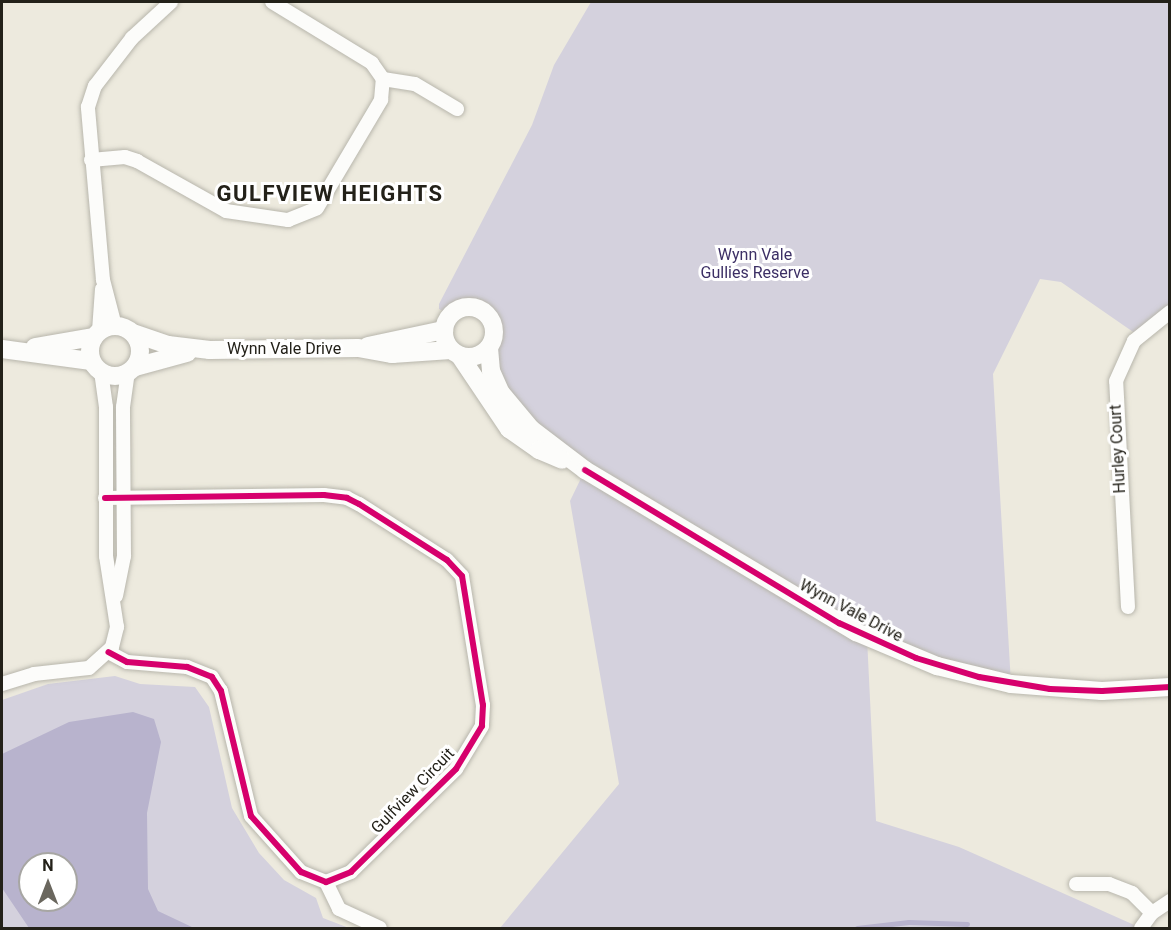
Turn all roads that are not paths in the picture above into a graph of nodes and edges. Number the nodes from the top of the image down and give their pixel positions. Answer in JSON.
{"nodes":[{"id":1,"x":171,"y":2,"type":"edge"},
{"id":2,"x":272,"y":2,"type":"edge"},
{"id":3,"x":384,"y":79,"type":"junction"},
{"id":4,"x":457,"y":109,"type":"dead end"},
{"id":5,"x":91,"y":160,"type":"junction"},
{"id":6,"x":1170,"y":312,"type":"edge"},
{"id":7,"x":444,"y":330,"type":"junction"},
{"id":8,"x":102,"y":331,"type":"junction"},
{"id":9,"x":133,"y":333,"type":"junction"},
{"id":10,"x":358,"y":348,"type":"junction"},
{"id":11,"x":489,"y":348,"type":"junction"},
{"id":12,"x":2,"y":349,"type":"edge"},
{"id":13,"x":22,"y":349,"type":"junction"},
{"id":14,"x":210,"y":350,"type":"junction"},
{"id":15,"x":455,"y":353,"type":"junction"},
{"id":16,"x":96,"y":367,"type":"junction"},
{"id":17,"x":131,"y":370,"type":"junction"},
{"id":18,"x":585,"y":470,"type":"junction"},
{"id":19,"x":105,"y":498,"type":"junction"},
{"id":20,"x":123,"y":498,"type":"junction"},
{"id":21,"x":116,"y":601,"type":"junction"},
{"id":22,"x":1128,"y":607,"type":"dead end"},
{"id":23,"x":108,"y":652,"type":"junction"},
{"id":24,"x":2,"y":684,"type":"edge"},
{"id":25,"x":1170,"y":687,"type":"edge"},
{"id":26,"x":326,"y":882,"type":"junction"},
{"id":27,"x":1076,"y":884,"type":"dead end"},
{"id":28,"x":1170,"y":901,"type":"edge"},
{"id":29,"x":1152,"y":913,"type":"junction"},
{"id":30,"x":380,"y":928,"type":"edge"},
{"id":31,"x":1141,"y":928,"type":"edge"}],
"edges":[{"from":1,"to":5,"type":"street"},
{"from":2,"to":3,"type":"street"},
{"from":3,"to":4,"type":"street"},
{"from":3,"to":5,"type":"street"},
{"from":5,"to":8,"type":"street"},
{"from":6,"to":22,"type":"street","name":"Hurley Court"},
{"from":7,"to":10,"type":"main road","name":"Wynn Vale Drive"},
{"from":7,"to":11,"type":"main road"},
{"from":7,"to":15,"type":"main road"},
{"from":8,"to":9,"type":"main road"},
{"from":8,"to":13,"type":"main road"},
{"from":8,"to":16,"type":"main road"},
{"from":9,"to":14,"type":"main road","name":"Wynn Vale Drive"},
{"from":9,"to":17,"type":"main road"},
{"from":10,"to":14,"type":"main road","name":"Wynn Vale Drive"},
{"from":10,"to":15,"type":"main road","name":"Wynn Vale Drive"},
{"from":11,"to":15,"type":"main road"},
{"from":11,"to":18,"type":"main road","name":"Wynn Vale Drive"},
{"from":12,"to":13,"type":"main road"},
{"from":13,"to":16,"type":"main road"},
{"from":14,"to":17,"type":"main road","name":"Wynn Vale Drive"},
{"from":15,"to":18,"type":"main road","name":"Wynn Vale Drive"},
{"from":16,"to":17,"type":"main road"},
{"from":16,"to":19,"type":"street"},
{"from":17,"to":20,"type":"street"},
{"from":18,"to":25,"type":"main road","name":"Wynn Vale Drive"},
{"from":19,"to":20,"type":"street","name":"Gulfview Circuit"},
{"from":19,"to":21,"type":"street"},
{"from":20,"to":21,"type":"street"},
{"from":20,"to":26,"type":"street","name":"Gulfview Circuit"},
{"from":21,"to":23,"type":"street"},
{"from":23,"to":24,"type":"street"},
{"from":23,"to":26,"type":"street"},
{"from":26,"to":30,"type":"street"},
{"from":27,"to":29,"type":"street"},
{"from":28,"to":29,"type":"street"},
{"from":29,"to":31,"type":"street"}]}
